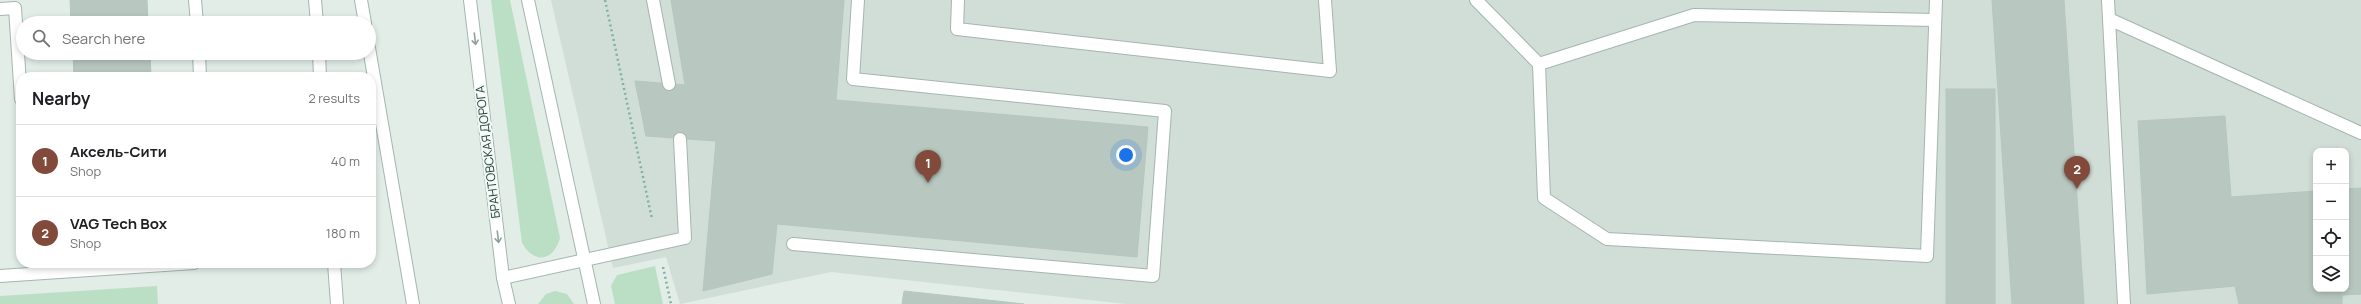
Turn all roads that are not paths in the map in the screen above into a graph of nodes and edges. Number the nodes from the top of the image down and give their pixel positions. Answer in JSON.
{"nodes":[{"id":1,"x":195,"y":0,"type":"edge"},
{"id":2,"x":315,"y":0,"type":"edge"},
{"id":3,"x":361,"y":0,"type":"edge"},
{"id":4,"x":470,"y":0,"type":"edge"},
{"id":5,"x":528,"y":0,"type":"edge"},
{"id":6,"x":653,"y":0,"type":"edge"},
{"id":7,"x":858,"y":0,"type":"edge"},
{"id":8,"x":958,"y":0,"type":"edge"},
{"id":9,"x":1326,"y":0,"type":"edge"},
{"id":10,"x":1476,"y":0,"type":"edge"},
{"id":11,"x":1936,"y":0,"type":"edge"},
{"id":12,"x":2108,"y":0,"type":"edge"},
{"id":13,"x":0,"y":9,"type":"edge"},
{"id":14,"x":196,"y":16,"type":"edge"},
{"id":15,"x":316,"y":16,"type":"edge"},
{"id":16,"x":364,"y":16,"type":"edge"},
{"id":17,"x":2109,"y":19,"type":"junction"},
{"id":18,"x":1936,"y":20,"type":"junction"},
{"id":19,"x":16,"y":23,"type":"edge"},
{"id":20,"x":18,"y":60,"type":"edge"},
{"id":21,"x":199,"y":60,"type":"edge"},
{"id":22,"x":319,"y":60,"type":"edge"},
{"id":23,"x":371,"y":60,"type":"edge"},
{"id":24,"x":1539,"y":64,"type":"junction"},
{"id":25,"x":19,"y":72,"type":"edge"},
{"id":26,"x":200,"y":72,"type":"edge"},
{"id":27,"x":320,"y":72,"type":"edge"},
{"id":28,"x":373,"y":72,"type":"edge"},
{"id":29,"x":669,"y":84,"type":"dead end"},
{"id":30,"x":376,"y":89,"type":"edge"},
{"id":31,"x":2361,"y":133,"type":"edge"},
{"id":32,"x":680,"y":139,"type":"dead end"},
{"id":33,"x":793,"y":244,"type":"dead end"},
{"id":34,"x":584,"y":260,"type":"junction"},
{"id":35,"x":32,"y":268,"type":"edge"},
{"id":36,"x":334,"y":268,"type":"edge"},
{"id":37,"x":0,"y":276,"type":"edge"},
{"id":38,"x":503,"y":278,"type":"junction"},
{"id":39,"x":337,"y":304,"type":"edge"},
{"id":40,"x":413,"y":304,"type":"edge"},
{"id":41,"x":508,"y":304,"type":"edge"},
{"id":42,"x":594,"y":304,"type":"edge"},
{"id":43,"x":2124,"y":304,"type":"edge"}],
"edges":[{"from":1,"to":14,"type":"street"},
{"from":2,"to":15,"type":"street"},
{"from":3,"to":16,"type":"street"},
{"from":4,"to":38,"type":"street","name":"БРАНТОВСКАЯ ДОРОГА","one_way":true},
{"from":5,"to":34,"type":"street"},
{"from":6,"to":29,"type":"street"},
{"from":7,"to":33,"type":"street"},
{"from":8,"to":9,"type":"street"},
{"from":10,"to":24,"type":"street"},
{"from":11,"to":18,"type":"street"},
{"from":12,"to":17,"type":"street"},
{"from":13,"to":19,"type":"street"},
{"from":17,"to":31,"type":"street"},
{"from":17,"to":43,"type":"street"},
{"from":18,"to":24,"type":"street"},
{"from":18,"to":24,"type":"street"},
{"from":20,"to":25,"type":"street"},
{"from":21,"to":26,"type":"street"},
{"from":22,"to":27,"type":"street"},
{"from":23,"to":28,"type":"street"},
{"from":30,"to":40,"type":"street"},
{"from":32,"to":34,"type":"street"},
{"from":34,"to":38,"type":"street"},
{"from":34,"to":42,"type":"street"},
{"from":35,"to":37,"type":"street"},
{"from":36,"to":39,"type":"street"},
{"from":38,"to":41,"type":"street","name":"БРАНТОВСКАЯ ДОРОГА"}]}
